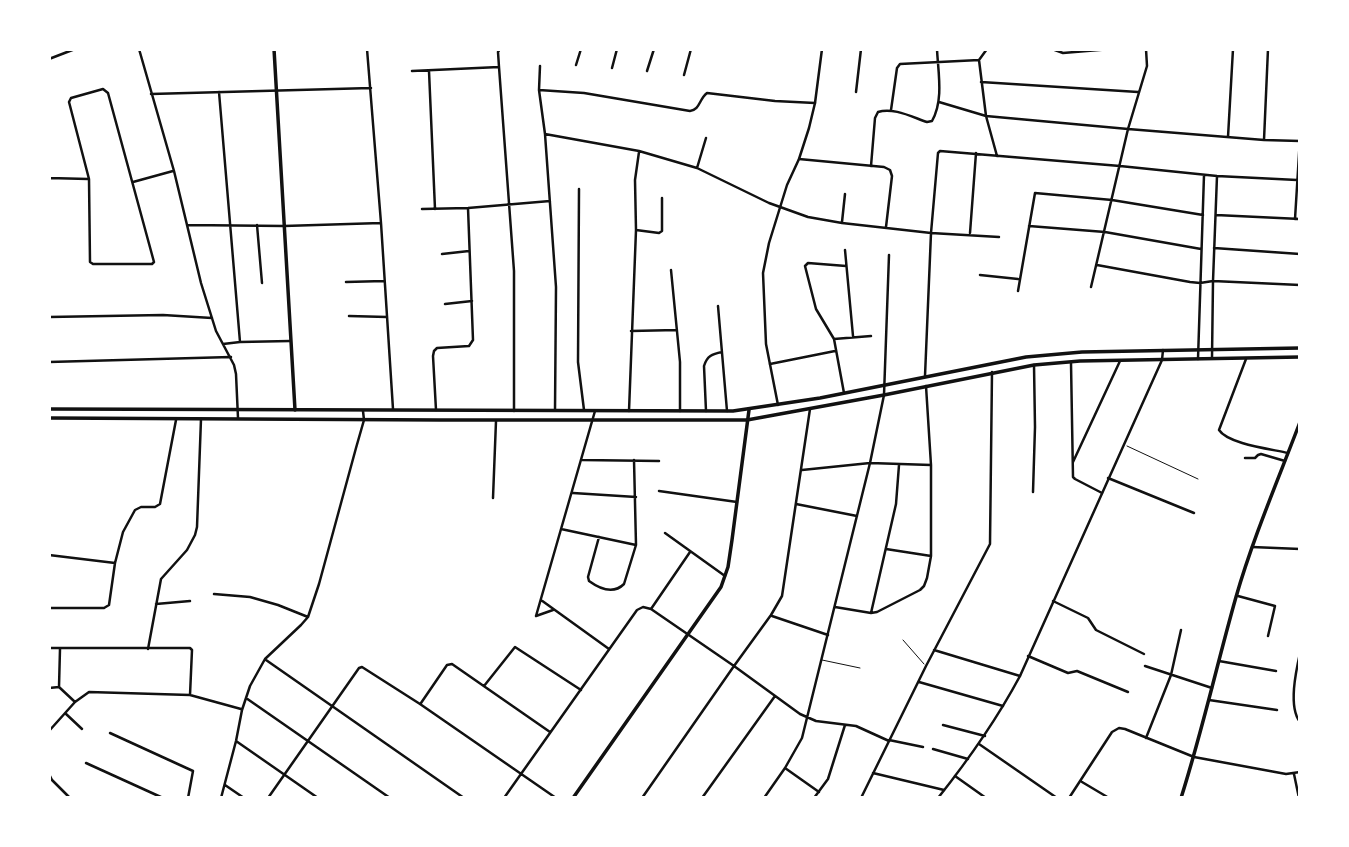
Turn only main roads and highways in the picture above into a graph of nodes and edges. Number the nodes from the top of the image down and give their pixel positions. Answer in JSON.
{"nodes":[{"id":1,"x":274,"y":49,"type":"edge"},
{"id":2,"x":1300,"y":348,"type":"edge"},
{"id":3,"x":1300,"y":357,"type":"edge"},
{"id":4,"x":49,"y":409,"type":"edge"},
{"id":5,"x":295,"y":410,"type":"junction"},
{"id":6,"x":749,"y":410,"type":"junction"},
{"id":7,"x":49,"y":418,"type":"edge"},
{"id":8,"x":747,"y":420,"type":"junction"},
{"id":9,"x":1300,"y":422,"type":"edge"},
{"id":10,"x":573,"y":798,"type":"edge"},
{"id":11,"x":1181,"y":798,"type":"edge"}],
"edges":[{"from":1,"to":5,"type":"main road"},
{"from":2,"to":6,"type":"main road"},
{"from":3,"to":8,"type":"main road"},
{"from":4,"to":5,"type":"main road"},
{"from":5,"to":6,"type":"main road"},
{"from":6,"to":8,"type":"main road"},
{"from":7,"to":8,"type":"main road"},
{"from":8,"to":10,"type":"main road"},
{"from":9,"to":11,"type":"main road"}]}
